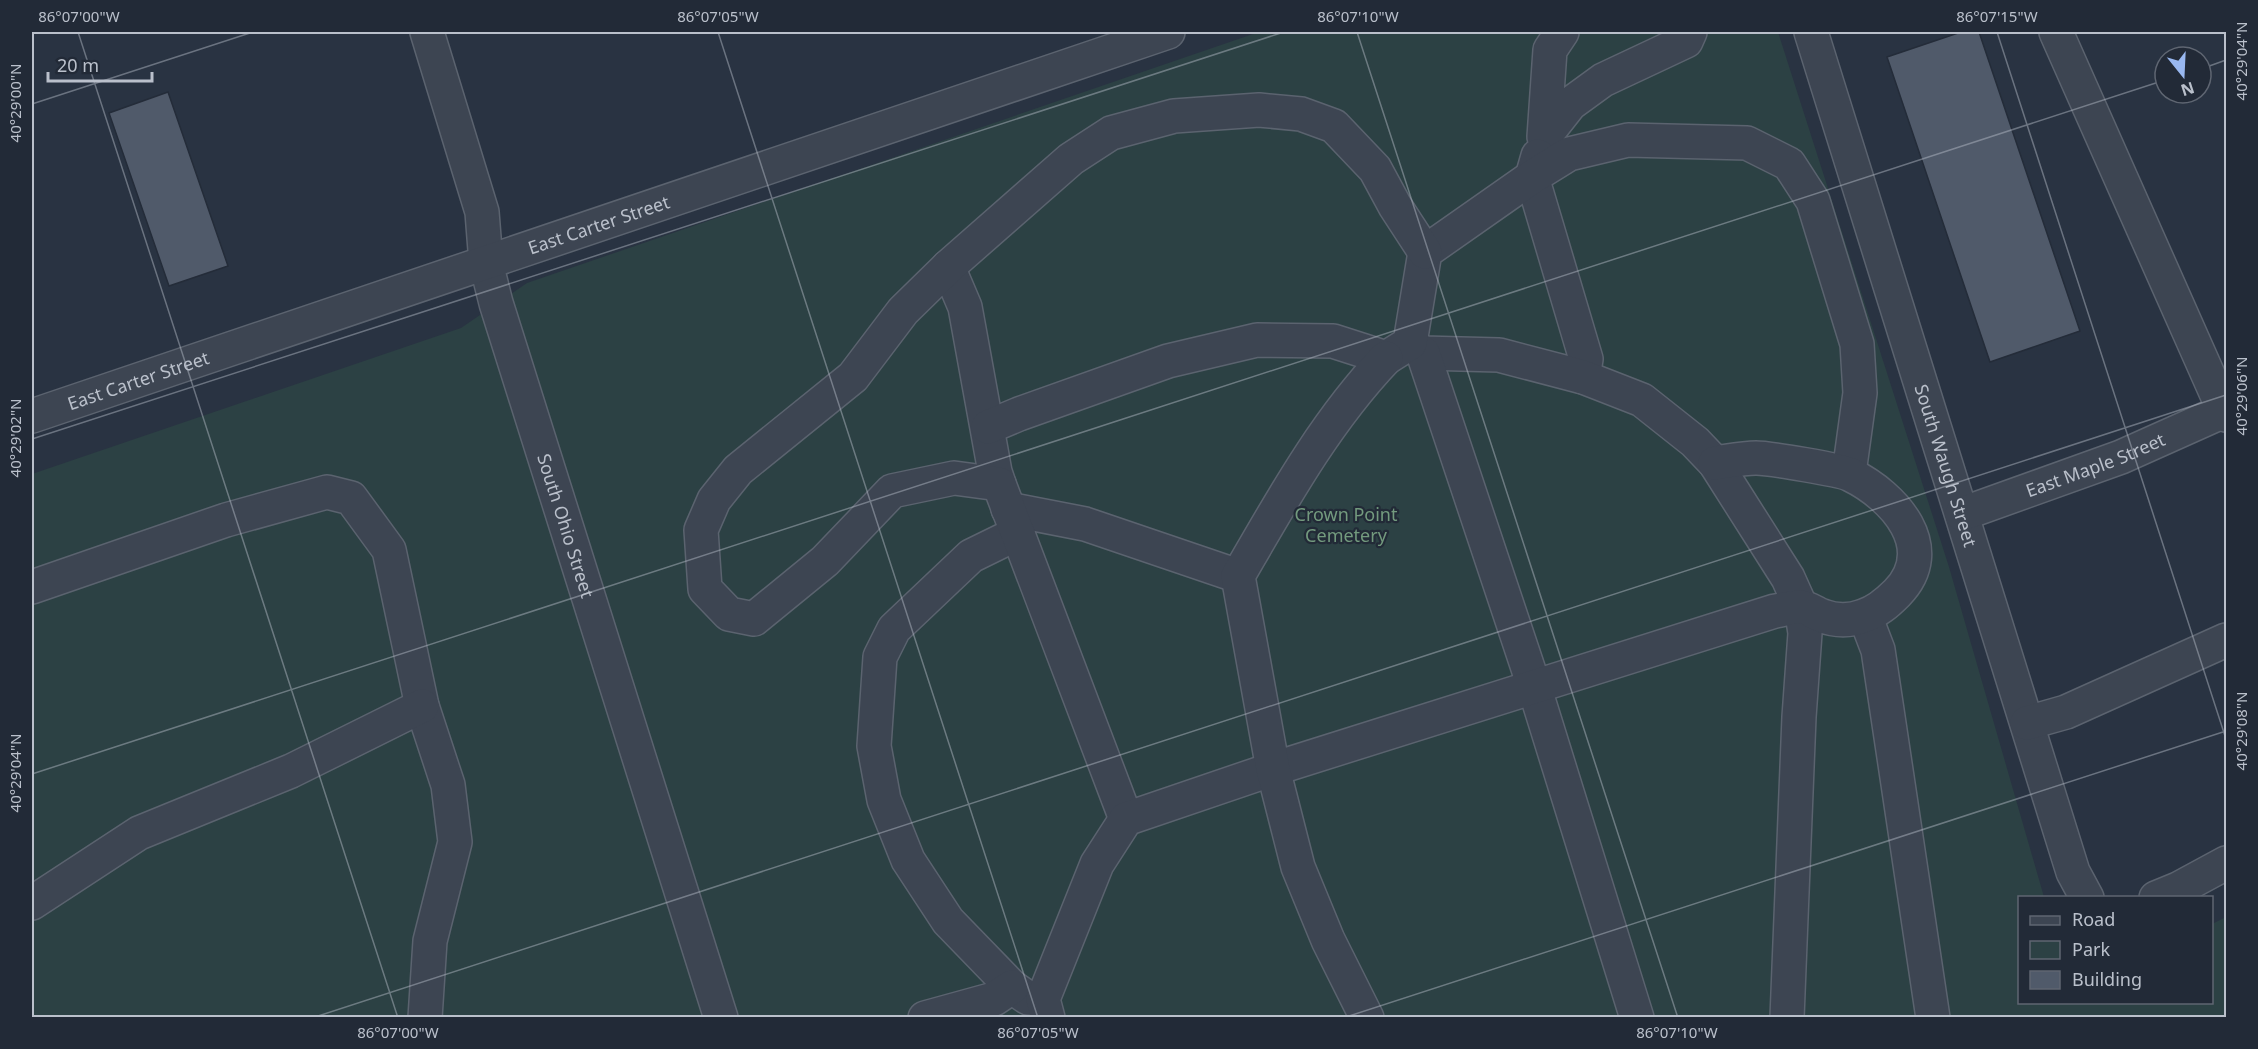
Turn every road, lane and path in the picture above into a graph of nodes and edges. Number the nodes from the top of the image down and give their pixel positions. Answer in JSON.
{"nodes":[{"id":1,"x":427,"y":32,"type":"edge"},
{"id":2,"x":1168,"y":32,"type":"edge"},
{"id":3,"x":1562,"y":32,"type":"edge"},
{"id":4,"x":1690,"y":32,"type":"edge"},
{"id":5,"x":1811,"y":32,"type":"edge"},
{"id":6,"x":2056,"y":32,"type":"edge"},
{"id":7,"x":1544,"y":137,"type":"junction"},
{"id":8,"x":1532,"y":177,"type":"junction"},
{"id":9,"x":1425,"y":252,"type":"junction"},
{"id":10,"x":486,"y":263,"type":"junction"},
{"id":11,"x":948,"y":267,"type":"junction"},
{"id":12,"x":1406,"y":351,"type":"junction"},
{"id":13,"x":1583,"y":377,"type":"junction"},
{"id":14,"x":2226,"y":412,"type":"edge"},
{"id":15,"x":32,"y":416,"type":"edge"},
{"id":16,"x":988,"y":427,"type":"junction"},
{"id":17,"x":1715,"y":463,"type":"junction"},
{"id":18,"x":1849,"y":473,"type":"junction"},
{"id":19,"x":1008,"y":509,"type":"junction"},
{"id":20,"x":1962,"y":514,"type":"junction"},
{"id":21,"x":1238,"y":576,"type":"junction"},
{"id":22,"x":32,"y":587,"type":"edge"},
{"id":23,"x":1801,"y":607,"type":"junction"},
{"id":24,"x":1865,"y":616,"type":"junction"},
{"id":25,"x":2226,"y":640,"type":"edge"},
{"id":26,"x":1534,"y":686,"type":"junction"},
{"id":27,"x":422,"y":706,"type":"junction"},
{"id":28,"x":2027,"y":723,"type":"junction"},
{"id":29,"x":1273,"y":769,"type":"junction"},
{"id":30,"x":1126,"y":819,"type":"junction"},
{"id":31,"x":2226,"y":863,"type":"edge"},
{"id":32,"x":2086,"y":896,"type":"edge"},
{"id":33,"x":2159,"y":896,"type":"edge"},
{"id":34,"x":32,"y":903,"type":"edge"},
{"id":35,"x":1012,"y":987,"type":"junction"},
{"id":36,"x":1046,"y":1008,"type":"edge"},
{"id":37,"x":424,"y":1017,"type":"edge"},
{"id":38,"x":721,"y":1017,"type":"edge"},
{"id":39,"x":925,"y":1017,"type":"edge"},
{"id":40,"x":1367,"y":1017,"type":"edge"},
{"id":41,"x":1637,"y":1017,"type":"edge"},
{"id":42,"x":1786,"y":1017,"type":"edge"},
{"id":43,"x":1934,"y":1017,"type":"edge"}],
"edges":[{"from":1,"to":10,"type":"street","name":"South Ohio Street"},
{"from":2,"to":10,"type":"street","name":"East Carter Street"},
{"from":3,"to":7,"type":"street"},
{"from":4,"to":7,"type":"street"},
{"from":5,"to":20,"type":"street","name":"South Waugh Street"},
{"from":6,"to":14,"type":"street"},
{"from":7,"to":8,"type":"street"},
{"from":8,"to":9,"type":"street"},
{"from":8,"to":13,"type":"street"},
{"from":8,"to":18,"type":"street"},
{"from":9,"to":11,"type":"street"},
{"from":9,"to":12,"type":"street"},
{"from":10,"to":15,"type":"street","name":"East Carter Street"},
{"from":10,"to":38,"type":"street","name":"South Ohio Street"},
{"from":11,"to":16,"type":"street"},
{"from":11,"to":19,"type":"street"},
{"from":12,"to":13,"type":"street"},
{"from":12,"to":16,"type":"street"},
{"from":12,"to":21,"type":"street"},
{"from":12,"to":26,"type":"street"},
{"from":13,"to":17,"type":"street"},
{"from":14,"to":20,"type":"street","name":"East Maple Street"},
{"from":16,"to":19,"type":"street"},
{"from":17,"to":18,"type":"street"},
{"from":17,"to":23,"type":"street"},
{"from":18,"to":24,"type":"street"},
{"from":19,"to":21,"type":"street"},
{"from":19,"to":30,"type":"street"},
{"from":19,"to":35,"type":"street"},
{"from":20,"to":28,"type":"street","name":"South Waugh Street"},
{"from":21,"to":29,"type":"street"},
{"from":22,"to":27,"type":"street"},
{"from":23,"to":24,"type":"street"},
{"from":23,"to":26,"type":"street"},
{"from":23,"to":42,"type":"street"},
{"from":24,"to":43,"type":"street"},
{"from":25,"to":28,"type":"street"},
{"from":26,"to":29,"type":"street"},
{"from":26,"to":41,"type":"street"},
{"from":27,"to":34,"type":"street"},
{"from":27,"to":37,"type":"street"},
{"from":28,"to":32,"type":"street","name":"South Waugh Street"},
{"from":29,"to":30,"type":"street"},
{"from":29,"to":40,"type":"street"},
{"from":30,"to":36,"type":"street"},
{"from":31,"to":33,"type":"street"},
{"from":35,"to":36,"type":"street"},
{"from":35,"to":39,"type":"street"}]}
